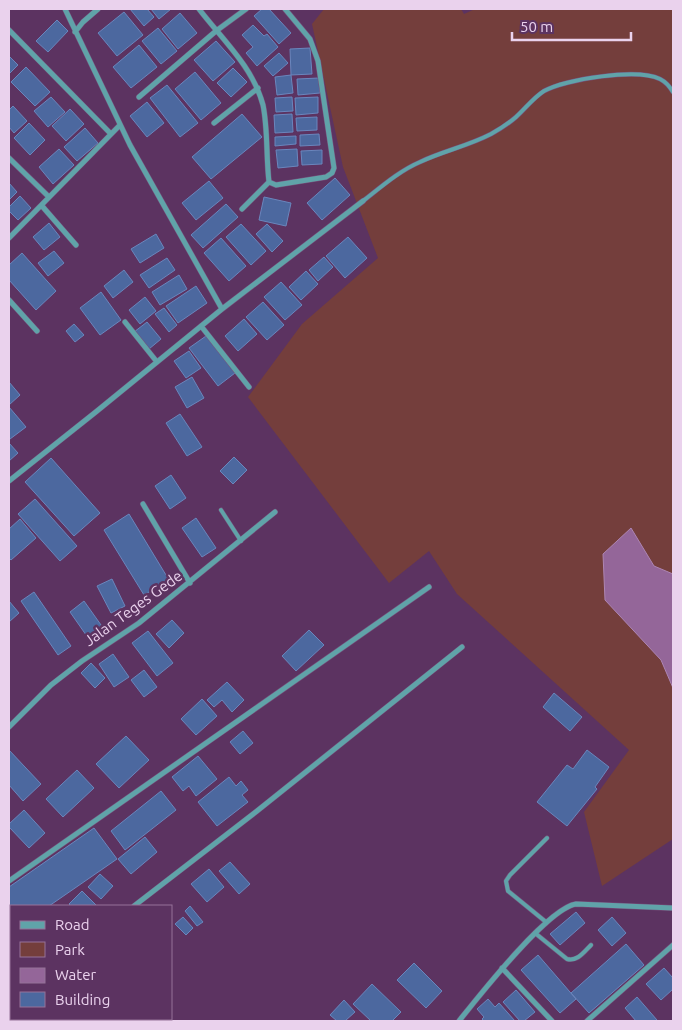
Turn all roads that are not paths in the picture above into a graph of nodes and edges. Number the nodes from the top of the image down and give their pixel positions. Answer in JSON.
{"nodes":[{"id":1,"x":65,"y":9,"type":"edge"},
{"id":2,"x":98,"y":9,"type":"edge"},
{"id":3,"x":199,"y":9,"type":"edge"},
{"id":4,"x":246,"y":9,"type":"edge"},
{"id":5,"x":285,"y":9,"type":"edge"},
{"id":6,"x":9,"y":30,"type":"edge"},
{"id":7,"x":216,"y":31,"type":"junction"},
{"id":8,"x":75,"y":32,"type":"junction"},
{"id":9,"x":258,"y":88,"type":"junction"},
{"id":10,"x":673,"y":92,"type":"edge"},
{"id":11,"x":139,"y":97,"type":"dead end"},
{"id":12,"x":214,"y":123,"type":"dead end"},
{"id":13,"x":120,"y":125,"type":"junction"},
{"id":14,"x":111,"y":134,"type":"junction"},
{"id":15,"x":9,"y":158,"type":"edge"},
{"id":16,"x":269,"y":182,"type":"junction"},
{"id":17,"x":50,"y":197,"type":"junction"},
{"id":18,"x":363,"y":201,"type":"joint"},
{"id":19,"x":42,"y":206,"type":"junction"},
{"id":20,"x":242,"y":209,"type":"dead end"},
{"id":21,"x":9,"y":238,"type":"edge"},
{"id":22,"x":76,"y":245,"type":"dead end"},
{"id":23,"x":9,"y":300,"type":"edge"},
{"id":24,"x":222,"y":309,"type":"junction"},
{"id":25,"x":125,"y":322,"type":"dead end"},
{"id":26,"x":201,"y":326,"type":"junction"},
{"id":27,"x":37,"y":331,"type":"dead end"},
{"id":28,"x":157,"y":362,"type":"junction"},
{"id":29,"x":249,"y":388,"type":"dead end"},
{"id":30,"x":9,"y":481,"type":"edge"},
{"id":31,"x":143,"y":504,"type":"dead end"},
{"id":32,"x":221,"y":510,"type":"dead end"},
{"id":33,"x":275,"y":512,"type":"dead end"},
{"id":34,"x":241,"y":541,"type":"junction"},
{"id":35,"x":190,"y":583,"type":"junction"},
{"id":36,"x":429,"y":587,"type":"dead end"},
{"id":37,"x":462,"y":646,"type":"dead end"},
{"id":38,"x":9,"y":727,"type":"edge"},
{"id":39,"x":547,"y":838,"type":"dead end"},
{"id":40,"x":9,"y":881,"type":"edge"},
{"id":41,"x":135,"y":905,"type":"edge"},
{"id":42,"x":673,"y":908,"type":"edge"},
{"id":43,"x":546,"y":922,"type":"junction"},
{"id":44,"x":535,"y":933,"type":"junction"},
{"id":45,"x":673,"y":944,"type":"edge"},
{"id":46,"x":592,"y":945,"type":"dead end"},
{"id":47,"x":502,"y":968,"type":"junction"},
{"id":48,"x":459,"y":1021,"type":"edge"},
{"id":49,"x":552,"y":1021,"type":"edge"},
{"id":50,"x":587,"y":1021,"type":"edge"}],
"edges":[{"from":1,"to":8,"type":"street"},
{"from":2,"to":8,"type":"street"},
{"from":3,"to":7,"type":"street"},
{"from":4,"to":7,"type":"street"},
{"from":5,"to":16,"type":"street"},
{"from":6,"to":14,"type":"street"},
{"from":7,"to":9,"type":"street"},
{"from":7,"to":11,"type":"street"},
{"from":8,"to":13,"type":"street"},
{"from":9,"to":12,"type":"street"},
{"from":9,"to":16,"type":"street"},
{"from":10,"to":18,"type":"lane"},
{"from":13,"to":14,"type":"street"},
{"from":13,"to":24,"type":"street"},
{"from":14,"to":17,"type":"street"},
{"from":15,"to":17,"type":"street"},
{"from":16,"to":20,"type":"street"},
{"from":17,"to":19,"type":"street"},
{"from":18,"to":24,"type":"street"},
{"from":19,"to":21,"type":"street"},
{"from":19,"to":22,"type":"street"},
{"from":23,"to":27,"type":"street"},
{"from":24,"to":26,"type":"street"},
{"from":25,"to":28,"type":"street"},
{"from":26,"to":28,"type":"street"},
{"from":26,"to":29,"type":"street"},
{"from":28,"to":30,"type":"street"},
{"from":31,"to":35,"type":"street"},
{"from":32,"to":34,"type":"lane"},
{"from":33,"to":34,"type":"street","name":"Jalan Teges Gede"},
{"from":34,"to":35,"type":"street","name":"Jalan Teges Gede"},
{"from":35,"to":38,"type":"street","name":"Jalan Teges Gede"},
{"from":36,"to":40,"type":"street"},
{"from":37,"to":41,"type":"street"},
{"from":39,"to":43,"type":"lane"},
{"from":42,"to":43,"type":"street"},
{"from":43,"to":44,"type":"street"},
{"from":44,"to":46,"type":"lane"},
{"from":44,"to":47,"type":"street"},
{"from":45,"to":50,"type":"street"},
{"from":47,"to":48,"type":"street"},
{"from":47,"to":49,"type":"street"}]}
